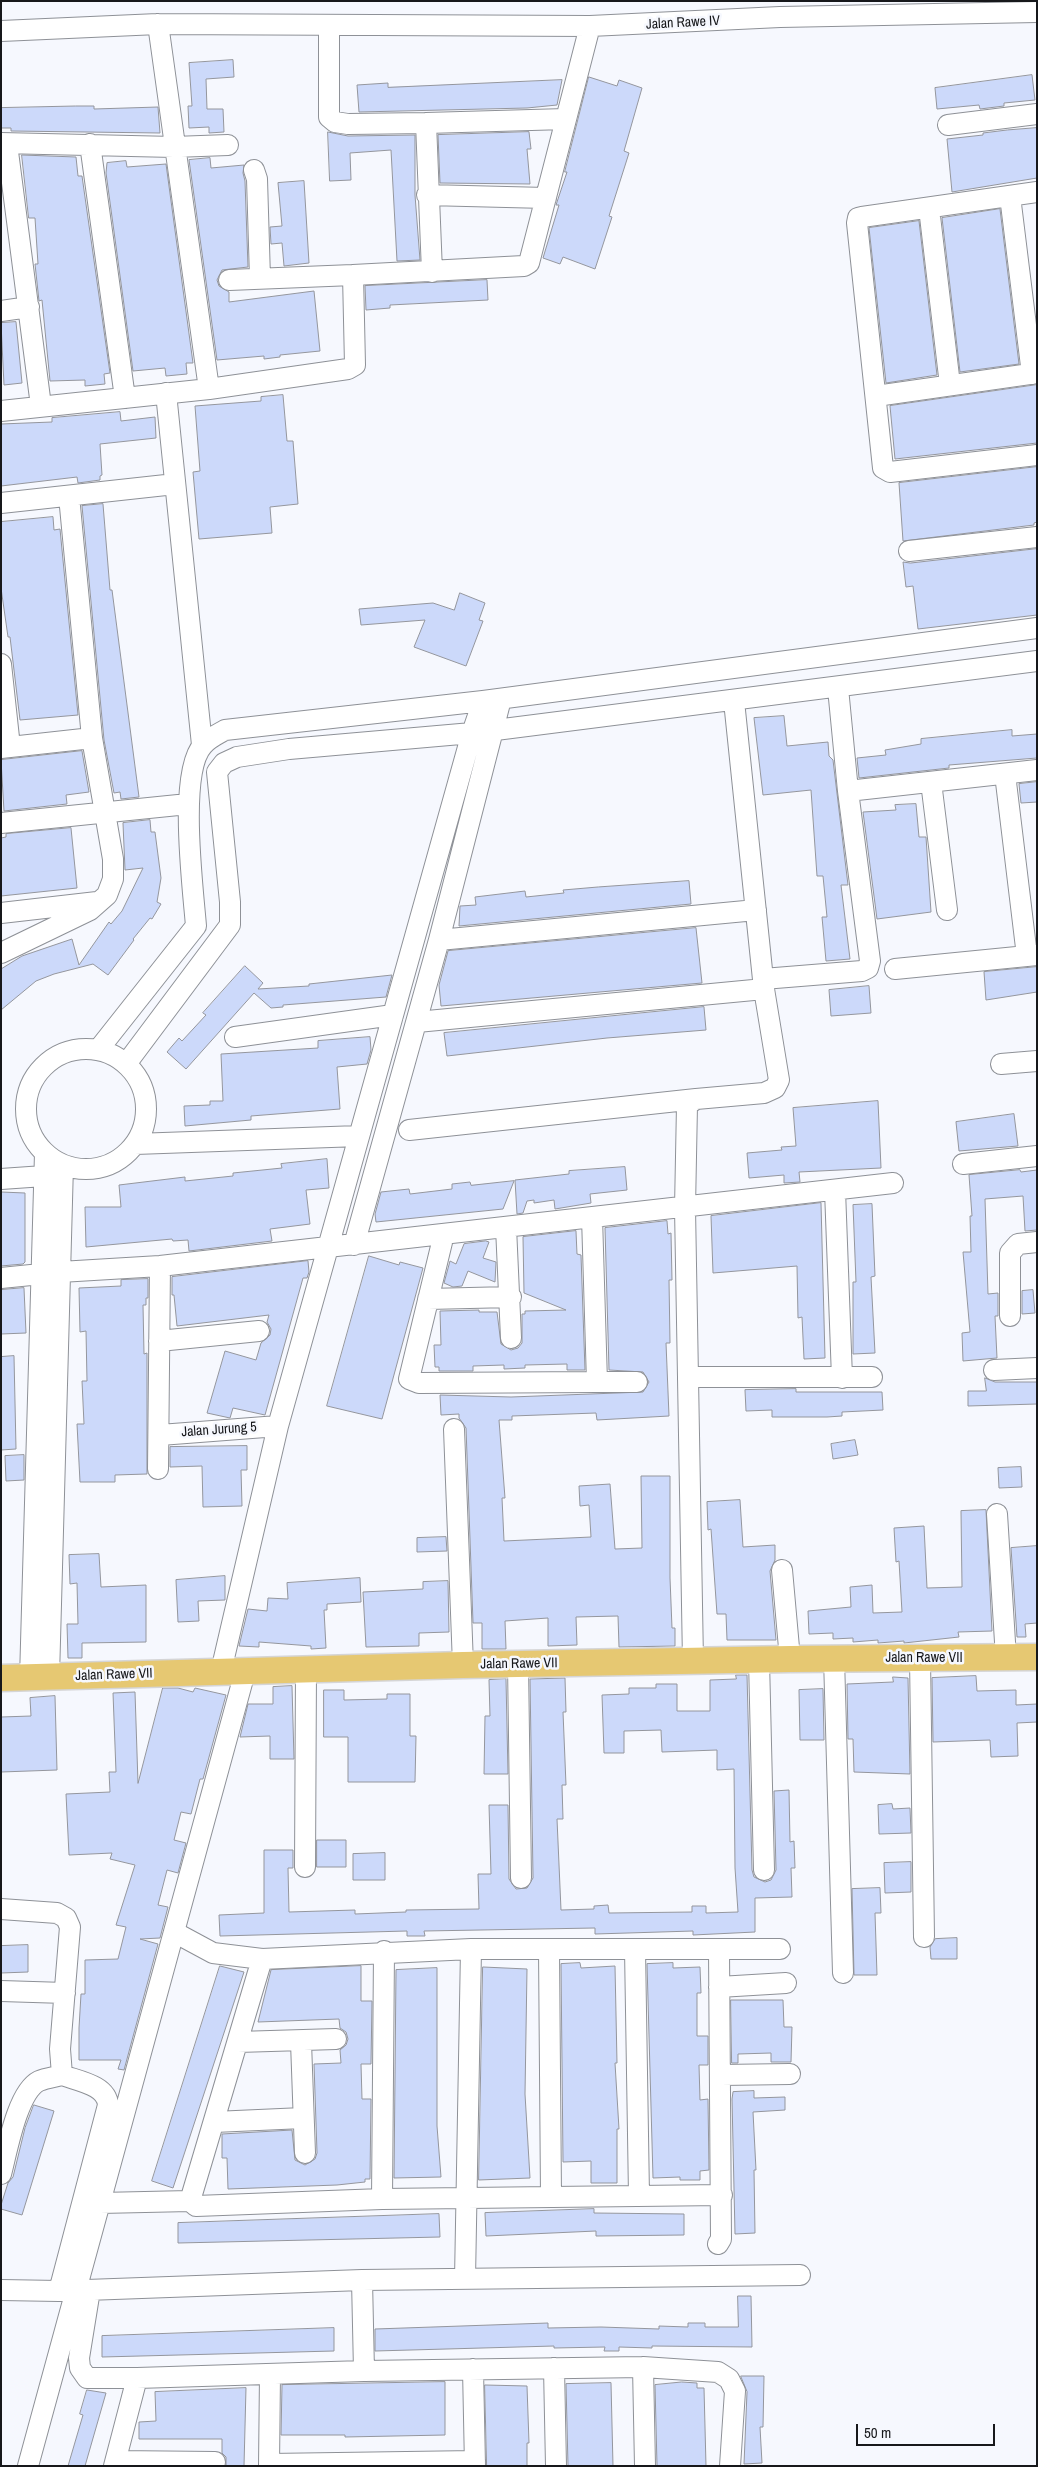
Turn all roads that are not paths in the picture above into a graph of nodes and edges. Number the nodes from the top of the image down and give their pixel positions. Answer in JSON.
{"nodes":[{"id":1,"x":780,"y":9,"type":"edge"},
{"id":2,"x":1037,"y":12,"type":"edge"},
{"id":3,"x":158,"y":24,"type":"junction"},
{"id":4,"x":329,"y":26,"type":"junction"},
{"id":5,"x":590,"y":26,"type":"junction"},
{"id":6,"x":1,"y":31,"type":"edge"},
{"id":7,"x":1037,"y":114,"type":"edge"},
{"id":8,"x":566,"y":119,"type":"junction"},
{"id":9,"x":426,"y":122,"type":"junction"},
{"id":10,"x":948,"y":125,"type":"dead end"},
{"id":11,"x":4,"y":144,"type":"edge"},
{"id":12,"x":90,"y":144,"type":"junction"},
{"id":13,"x":228,"y":145,"type":"dead end"},
{"id":14,"x":174,"y":147,"type":"junction"},
{"id":15,"x":254,"y":170,"type":"dead end"},
{"id":16,"x":1037,"y":192,"type":"edge"},
{"id":17,"x":427,"y":195,"type":"junction"},
{"id":18,"x":1010,"y":196,"type":"junction"},
{"id":19,"x":546,"y":198,"type":"junction"},
{"id":20,"x":929,"y":208,"type":"junction"},
{"id":21,"x":9,"y":226,"type":"edge"},
{"id":22,"x":432,"y":272,"type":"junction"},
{"id":23,"x":353,"y":274,"type":"junction"},
{"id":24,"x":260,"y":278,"type":"junction"},
{"id":25,"x":229,"y":280,"type":"dead end"},
{"id":26,"x":1029,"y":294,"type":"edge"},
{"id":27,"x":29,"y":307,"type":"junction"},
{"id":28,"x":1,"y":310,"type":"edge"},
{"id":29,"x":1034,"y":373,"type":"edge"},
{"id":30,"x":950,"y":385,"type":"junction"},
{"id":31,"x":210,"y":389,"type":"junction"},
{"id":32,"x":166,"y":393,"type":"junction"},
{"id":33,"x":876,"y":396,"type":"junction"},
{"id":34,"x":125,"y":398,"type":"junction"},
{"id":35,"x":42,"y":406,"type":"junction"},
{"id":36,"x":1,"y":410,"type":"edge"},
{"id":37,"x":1037,"y":455,"type":"edge"},
{"id":38,"x":175,"y":484,"type":"junction"},
{"id":39,"x":69,"y":496,"type":"junction"},
{"id":40,"x":1,"y":504,"type":"edge"},
{"id":41,"x":1037,"y":537,"type":"edge"},
{"id":42,"x":909,"y":551,"type":"dead end"},
{"id":43,"x":1037,"y":628,"type":"edge"},
{"id":44,"x":1037,"y":661,"type":"edge"},
{"id":45,"x":786,"y":662,"type":"junction"},
{"id":46,"x":1,"y":664,"type":"edge"},
{"id":47,"x":838,"y":688,"type":"junction"},
{"id":48,"x":789,"y":694,"type":"junction"},
{"id":49,"x":492,"y":700,"type":"junction"},
{"id":50,"x":734,"y":701,"type":"junction"},
{"id":51,"x":492,"y":730,"type":"junction"},
{"id":52,"x":472,"y":733,"type":"junction"},
{"id":53,"x":92,"y":738,"type":"junction"},
{"id":54,"x":202,"y":745,"type":"junction"},
{"id":55,"x":6,"y":747,"type":"edge"},
{"id":56,"x":1037,"y":770,"type":"edge"},
{"id":57,"x":1005,"y":774,"type":"junction"},
{"id":58,"x":932,"y":782,"type":"junction"},
{"id":59,"x":848,"y":791,"type":"junction"},
{"id":60,"x":188,"y":804,"type":"junction"},
{"id":61,"x":104,"y":812,"type":"junction"},
{"id":62,"x":1,"y":823,"type":"edge"},
{"id":63,"x":99,"y":902,"type":"junction"},
{"id":64,"x":756,"y":910,"type":"junction"},
{"id":65,"x":946,"y":910,"type":"dead end"},
{"id":66,"x":1,"y":913,"type":"edge"},
{"id":67,"x":439,"y":940,"type":"junction"},
{"id":68,"x":1,"y":953,"type":"edge"},
{"id":69,"x":1032,"y":956,"type":"edge"},
{"id":70,"x":895,"y":968,"type":"dead end"},
{"id":71,"x":764,"y":984,"type":"junction"},
{"id":72,"x":393,"y":1016,"type":"junction"},
{"id":73,"x":417,"y":1022,"type":"junction"},
{"id":74,"x":235,"y":1037,"type":"dead end"},
{"id":75,"x":98,"y":1050,"type":"junction"},
{"id":76,"x":1037,"y":1061,"type":"edge"},
{"id":77,"x":126,"y":1064,"type":"junction"},
{"id":78,"x":1002,"y":1064,"type":"dead end"},
{"id":79,"x":696,"y":1099,"type":"junction"},
{"id":80,"x":409,"y":1130,"type":"dead end"},
{"id":81,"x":359,"y":1136,"type":"junction"},
{"id":82,"x":135,"y":1144,"type":"junction"},
{"id":83,"x":44,"y":1153,"type":"junction"},
{"id":84,"x":1037,"y":1156,"type":"edge"},
{"id":85,"x":963,"y":1164,"type":"dead end"},
{"id":86,"x":63,"y":1165,"type":"junction"},
{"id":87,"x":44,"y":1176,"type":"junction"},
{"id":88,"x":1,"y":1179,"type":"edge"},
{"id":89,"x":893,"y":1183,"type":"dead end"},
{"id":90,"x":836,"y":1190,"type":"junction"},
{"id":91,"x":685,"y":1208,"type":"junction"},
{"id":92,"x":592,"y":1217,"type":"junction"},
{"id":93,"x":506,"y":1227,"type":"junction"},
{"id":94,"x":444,"y":1234,"type":"junction"},
{"id":95,"x":1037,"y":1242,"type":"edge"},
{"id":96,"x":354,"y":1244,"type":"junction"},
{"id":97,"x":328,"y":1247,"type":"junction"},
{"id":98,"x":160,"y":1266,"type":"junction"},
{"id":99,"x":50,"y":1273,"type":"junction"},
{"id":100,"x":1,"y":1278,"type":"edge"},
{"id":101,"x":511,"y":1297,"type":"junction"},
{"id":102,"x":428,"y":1299,"type":"junction"},
{"id":103,"x":1010,"y":1316,"type":"dead end"},
{"id":104,"x":259,"y":1331,"type":"dead end"},
{"id":105,"x":511,"y":1338,"type":"dead end"},
{"id":106,"x":159,"y":1341,"type":"junction"},
{"id":107,"x":1037,"y":1368,"type":"edge"},
{"id":108,"x":994,"y":1370,"type":"dead end"},
{"id":109,"x":688,"y":1377,"type":"junction"},
{"id":110,"x":872,"y":1377,"type":"dead end"},
{"id":111,"x":842,"y":1378,"type":"junction"},
{"id":112,"x":598,"y":1382,"type":"junction"},
{"id":113,"x":638,"y":1382,"type":"dead end"},
{"id":114,"x":278,"y":1426,"type":"junction"},
{"id":115,"x":454,"y":1429,"type":"dead end"},
{"id":116,"x":160,"y":1435,"type":"junction"},
{"id":117,"x":158,"y":1469,"type":"dead end"},
{"id":118,"x":997,"y":1514,"type":"dead end"},
{"id":119,"x":782,"y":1570,"type":"dead end"},
{"id":120,"x":1037,"y":1657,"type":"edge"},
{"id":121,"x":834,"y":1658,"type":"junction"},
{"id":122,"x":1006,"y":1658,"type":"junction"},
{"id":123,"x":790,"y":1659,"type":"junction"},
{"id":124,"x":920,"y":1659,"type":"junction"},
{"id":125,"x":759,"y":1660,"type":"junction"},
{"id":126,"x":693,"y":1661,"type":"junction"},
{"id":127,"x":518,"y":1664,"type":"junction"},
{"id":128,"x":463,"y":1665,"type":"junction"},
{"id":129,"x":306,"y":1670,"type":"junction"},
{"id":130,"x":233,"y":1671,"type":"junction"},
{"id":131,"x":39,"y":1677,"type":"junction"},
{"id":132,"x":1,"y":1678,"type":"edge"},
{"id":133,"x":305,"y":1867,"type":"dead end"},
{"id":134,"x":764,"y":1870,"type":"dead end"},
{"id":135,"x":521,"y":1878,"type":"dead end"},
{"id":136,"x":1,"y":1909,"type":"edge"},
{"id":137,"x":174,"y":1932,"type":"junction"},
{"id":138,"x":924,"y":1937,"type":"dead end"},
{"id":139,"x":471,"y":1949,"type":"junction"},
{"id":140,"x":549,"y":1949,"type":"junction"},
{"id":141,"x":636,"y":1949,"type":"junction"},
{"id":142,"x":719,"y":1949,"type":"junction"},
{"id":143,"x":780,"y":1949,"type":"dead end"},
{"id":144,"x":384,"y":1951,"type":"junction"},
{"id":145,"x":262,"y":1959,"type":"junction"},
{"id":146,"x":843,"y":1973,"type":"dead end"},
{"id":147,"x":786,"y":1983,"type":"dead end"},
{"id":148,"x":719,"y":1987,"type":"junction"},
{"id":149,"x":1,"y":1991,"type":"edge"},
{"id":150,"x":65,"y":1992,"type":"junction"},
{"id":151,"x":336,"y":2039,"type":"dead end"},
{"id":152,"x":238,"y":2042,"type":"junction"},
{"id":153,"x":301,"y":2042,"type":"junction"},
{"id":154,"x":790,"y":2074,"type":"dead end"},
{"id":155,"x":62,"y":2075,"type":"junction"},
{"id":156,"x":721,"y":2075,"type":"junction"},
{"id":157,"x":11,"y":2111,"type":"edge"},
{"id":158,"x":303,"y":2118,"type":"junction"},
{"id":159,"x":214,"y":2122,"type":"junction"},
{"id":160,"x":305,"y":2153,"type":"dead end"},
{"id":161,"x":1,"y":2174,"type":"edge"},
{"id":162,"x":722,"y":2195,"type":"junction"},
{"id":163,"x":639,"y":2196,"type":"junction"},
{"id":164,"x":551,"y":2197,"type":"junction"},
{"id":165,"x":466,"y":2198,"type":"junction"},
{"id":166,"x":382,"y":2199,"type":"junction"},
{"id":167,"x":190,"y":2201,"type":"junction"},
{"id":168,"x":100,"y":2203,"type":"junction"},
{"id":169,"x":718,"y":2244,"type":"dead end"},
{"id":170,"x":800,"y":2275,"type":"dead end"},
{"id":171,"x":465,"y":2279,"type":"junction"},
{"id":172,"x":362,"y":2280,"type":"junction"},
{"id":173,"x":1,"y":2290,"type":"edge"},
{"id":174,"x":75,"y":2291,"type":"junction"},
{"id":175,"x":643,"y":2367,"type":"junction"},
{"id":176,"x":554,"y":2368,"type":"junction"},
{"id":177,"x":473,"y":2369,"type":"junction"},
{"id":178,"x":364,"y":2371,"type":"junction"},
{"id":179,"x":270,"y":2374,"type":"junction"},
{"id":180,"x":136,"y":2378,"type":"junction"},
{"id":181,"x":216,"y":2462,"type":"dead end"},
{"id":182,"x":115,"y":2464,"type":"edge"},
{"id":183,"x":183,"y":2464,"type":"edge"},
{"id":184,"x":475,"y":2464,"type":"edge"},
{"id":185,"x":269,"y":2465,"type":"edge"},
{"id":186,"x":28,"y":2466,"type":"edge"},
{"id":187,"x":556,"y":2466,"type":"edge"},
{"id":188,"x":645,"y":2466,"type":"edge"},
{"id":189,"x":730,"y":2466,"type":"edge"}],
"edges":[{"from":1,"to":2,"type":"street","name":"Jalan Rawe IV"},
{"from":1,"to":5,"type":"street","name":"Jalan Rawe IV"},
{"from":3,"to":4,"type":"street","name":"Jalan Rawe IV"},
{"from":3,"to":6,"type":"street","name":"Jalan Rawe IV"},
{"from":3,"to":14,"type":"street"},
{"from":4,"to":5,"type":"street","name":"Jalan Rawe IV"},
{"from":4,"to":9,"type":"street"},
{"from":5,"to":8,"type":"street"},
{"from":7,"to":10,"type":"street"},
{"from":8,"to":9,"type":"street"},
{"from":8,"to":19,"type":"street"},
{"from":9,"to":17,"type":"street"},
{"from":11,"to":12,"type":"street"},
{"from":11,"to":21,"type":"street"},
{"from":12,"to":14,"type":"street"},
{"from":12,"to":34,"type":"street"},
{"from":13,"to":14,"type":"street"},
{"from":14,"to":31,"type":"street"},
{"from":15,"to":24,"type":"street"},
{"from":16,"to":18,"type":"street"},
{"from":17,"to":19,"type":"street"},
{"from":17,"to":22,"type":"street"},
{"from":18,"to":20,"type":"street"},
{"from":18,"to":26,"type":"street"},
{"from":19,"to":22,"type":"street"},
{"from":20,"to":30,"type":"street"},
{"from":20,"to":33,"type":"street"},
{"from":21,"to":27,"type":"street"},
{"from":22,"to":23,"type":"street"},
{"from":23,"to":24,"type":"street"},
{"from":23,"to":31,"type":"street"},
{"from":24,"to":25,"type":"street"},
{"from":26,"to":29,"type":"street"},
{"from":27,"to":28,"type":"street"},
{"from":27,"to":35,"type":"street"},
{"from":29,"to":30,"type":"street"},
{"from":30,"to":33,"type":"street"},
{"from":31,"to":32,"type":"street"},
{"from":32,"to":34,"type":"street"},
{"from":32,"to":38,"type":"street"},
{"from":33,"to":37,"type":"street"},
{"from":34,"to":35,"type":"street"},
{"from":35,"to":36,"type":"street"},
{"from":38,"to":39,"type":"street"},
{"from":38,"to":54,"type":"street"},
{"from":39,"to":40,"type":"street"},
{"from":39,"to":53,"type":"street"},
{"from":41,"to":42,"type":"street"},
{"from":43,"to":45,"type":"street"},
{"from":44,"to":47,"type":"street"},
{"from":45,"to":48,"type":"street"},
{"from":45,"to":49,"type":"street"},
{"from":46,"to":55,"type":"street"},
{"from":47,"to":48,"type":"street"},
{"from":47,"to":59,"type":"street"},
{"from":48,"to":50,"type":"street"},
{"from":49,"to":51,"type":"street"},
{"from":49,"to":52,"type":"street"},
{"from":49,"to":54,"type":"street"},
{"from":50,"to":51,"type":"street"},
{"from":50,"to":64,"type":"street"},
{"from":51,"to":52,"type":"street"},
{"from":51,"to":67,"type":"street"},
{"from":52,"to":72,"type":"street"},
{"from":52,"to":77,"type":"street"},
{"from":53,"to":55,"type":"street"},
{"from":53,"to":61,"type":"street"},
{"from":54,"to":60,"type":"street"},
{"from":56,"to":57,"type":"street"},
{"from":57,"to":58,"type":"street"},
{"from":57,"to":69,"type":"street"},
{"from":58,"to":59,"type":"street"},
{"from":58,"to":65,"type":"street"},
{"from":59,"to":71,"type":"street"},
{"from":60,"to":61,"type":"street"},
{"from":60,"to":75,"type":"street"},
{"from":61,"to":62,"type":"street"},
{"from":61,"to":63,"type":"street"},
{"from":63,"to":66,"type":"street"},
{"from":63,"to":68,"type":"street"},
{"from":64,"to":67,"type":"street"},
{"from":64,"to":71,"type":"street"},
{"from":67,"to":73,"type":"street"},
{"from":69,"to":70,"type":"street"},
{"from":71,"to":73,"type":"street"},
{"from":71,"to":79,"type":"street"},
{"from":72,"to":74,"type":"street"},
{"from":72,"to":81,"type":"street"},
{"from":73,"to":96,"type":"street"},
{"from":75,"to":77,"type":"street"},
{"from":75,"to":83,"type":"street"},
{"from":76,"to":78,"type":"street"},
{"from":77,"to":82,"type":"street"},
{"from":79,"to":80,"type":"street"},
{"from":79,"to":91,"type":"street"},
{"from":81,"to":82,"type":"street"},
{"from":81,"to":97,"type":"street"},
{"from":82,"to":86,"type":"street"},
{"from":83,"to":86,"type":"street"},
{"from":83,"to":87,"type":"street"},
{"from":84,"to":85,"type":"street"},
{"from":86,"to":99,"type":"street"},
{"from":87,"to":88,"type":"street"},
{"from":87,"to":99,"type":"street"},
{"from":89,"to":90,"type":"street"},
{"from":90,"to":91,"type":"street"},
{"from":90,"to":111,"type":"street"},
{"from":91,"to":92,"type":"street"},
{"from":91,"to":109,"type":"street"},
{"from":92,"to":93,"type":"street"},
{"from":92,"to":112,"type":"street"},
{"from":93,"to":94,"type":"street"},
{"from":93,"to":101,"type":"street"},
{"from":94,"to":96,"type":"street"},
{"from":94,"to":102,"type":"street"},
{"from":95,"to":103,"type":"street"},
{"from":96,"to":97,"type":"street"},
{"from":97,"to":98,"type":"street"},
{"from":97,"to":114,"type":"street"},
{"from":98,"to":99,"type":"street"},
{"from":98,"to":106,"type":"street"},
{"from":99,"to":100,"type":"street"},
{"from":99,"to":131,"type":"street"},
{"from":101,"to":102,"type":"street"},
{"from":101,"to":105,"type":"street"},
{"from":102,"to":112,"type":"street"},
{"from":104,"to":106,"type":"street"},
{"from":106,"to":116,"type":"street"},
{"from":107,"to":108,"type":"street"},
{"from":109,"to":111,"type":"street"},
{"from":109,"to":126,"type":"street"},
{"from":110,"to":111,"type":"street"},
{"from":112,"to":113,"type":"street"},
{"from":114,"to":116,"type":"street","name":"Jalan Jurung 5"},
{"from":114,"to":130,"type":"street"},
{"from":115,"to":128,"type":"street"},
{"from":116,"to":117,"type":"street"},
{"from":118,"to":122,"type":"street"},
{"from":119,"to":123,"type":"street"},
{"from":120,"to":122,"type":"main road","name":"Jalan Rawe VII"},
{"from":121,"to":123,"type":"main road","name":"Jalan Rawe VII"},
{"from":121,"to":124,"type":"main road","name":"Jalan Rawe VII"},
{"from":121,"to":146,"type":"street"},
{"from":122,"to":124,"type":"main road","name":"Jalan Rawe VII"},
{"from":123,"to":125,"type":"main road","name":"Jalan Rawe VII"},
{"from":124,"to":138,"type":"street"},
{"from":125,"to":126,"type":"main road","name":"Jalan Rawe VII"},
{"from":125,"to":134,"type":"street"},
{"from":126,"to":127,"type":"main road","name":"Jalan Rawe VII"},
{"from":127,"to":128,"type":"main road","name":"Jalan Rawe VII"},
{"from":127,"to":135,"type":"street"},
{"from":128,"to":129,"type":"main road","name":"Jalan Rawe VII"},
{"from":129,"to":130,"type":"main road","name":"Jalan Rawe VII"},
{"from":129,"to":133,"type":"street"},
{"from":130,"to":131,"type":"main road","name":"Jalan Rawe VII"},
{"from":130,"to":137,"type":"street"},
{"from":131,"to":132,"type":"main road","name":"Jalan Rawe VII"},
{"from":136,"to":150,"type":"street"},
{"from":137,"to":145,"type":"street"},
{"from":137,"to":168,"type":"street"},
{"from":139,"to":140,"type":"street"},
{"from":139,"to":144,"type":"street"},
{"from":139,"to":165,"type":"street"},
{"from":140,"to":141,"type":"street"},
{"from":140,"to":164,"type":"street"},
{"from":141,"to":142,"type":"street"},
{"from":141,"to":163,"type":"street"},
{"from":142,"to":143,"type":"street"},
{"from":142,"to":148,"type":"street"},
{"from":144,"to":145,"type":"street"},
{"from":144,"to":166,"type":"street"},
{"from":145,"to":152,"type":"street"},
{"from":147,"to":148,"type":"street"},
{"from":148,"to":156,"type":"street"},
{"from":149,"to":150,"type":"street"},
{"from":150,"to":155,"type":"street"},
{"from":151,"to":153,"type":"street"},
{"from":152,"to":153,"type":"street"},
{"from":152,"to":159,"type":"street"},
{"from":153,"to":158,"type":"street"},
{"from":154,"to":156,"type":"street"},
{"from":155,"to":157,"type":"street"},
{"from":155,"to":174,"type":"street"},
{"from":156,"to":162,"type":"street"},
{"from":157,"to":161,"type":"street"},
{"from":158,"to":159,"type":"street"},
{"from":158,"to":160,"type":"street"},
{"from":159,"to":167,"type":"street"},
{"from":162,"to":163,"type":"street"},
{"from":162,"to":169,"type":"street"},
{"from":163,"to":164,"type":"street"},
{"from":164,"to":165,"type":"street"},
{"from":165,"to":166,"type":"street"},
{"from":165,"to":171,"type":"street"},
{"from":166,"to":167,"type":"street"},
{"from":167,"to":168,"type":"street"},
{"from":168,"to":174,"type":"street"},
{"from":170,"to":171,"type":"street"},
{"from":171,"to":172,"type":"street"},
{"from":172,"to":174,"type":"street"},
{"from":172,"to":178,"type":"street"},
{"from":173,"to":174,"type":"street"},
{"from":174,"to":180,"type":"street"},
{"from":174,"to":186,"type":"street"},
{"from":175,"to":176,"type":"street"},
{"from":175,"to":188,"type":"street"},
{"from":175,"to":189,"type":"street"},
{"from":176,"to":177,"type":"street"},
{"from":176,"to":187,"type":"street"},
{"from":177,"to":178,"type":"street"},
{"from":177,"to":184,"type":"street"},
{"from":178,"to":179,"type":"street"},
{"from":179,"to":180,"type":"street"},
{"from":179,"to":185,"type":"street"},
{"from":180,"to":182,"type":"street"},
{"from":181,"to":183,"type":"street"},
{"from":182,"to":183,"type":"street"},
{"from":184,"to":185,"type":"street"}]}
